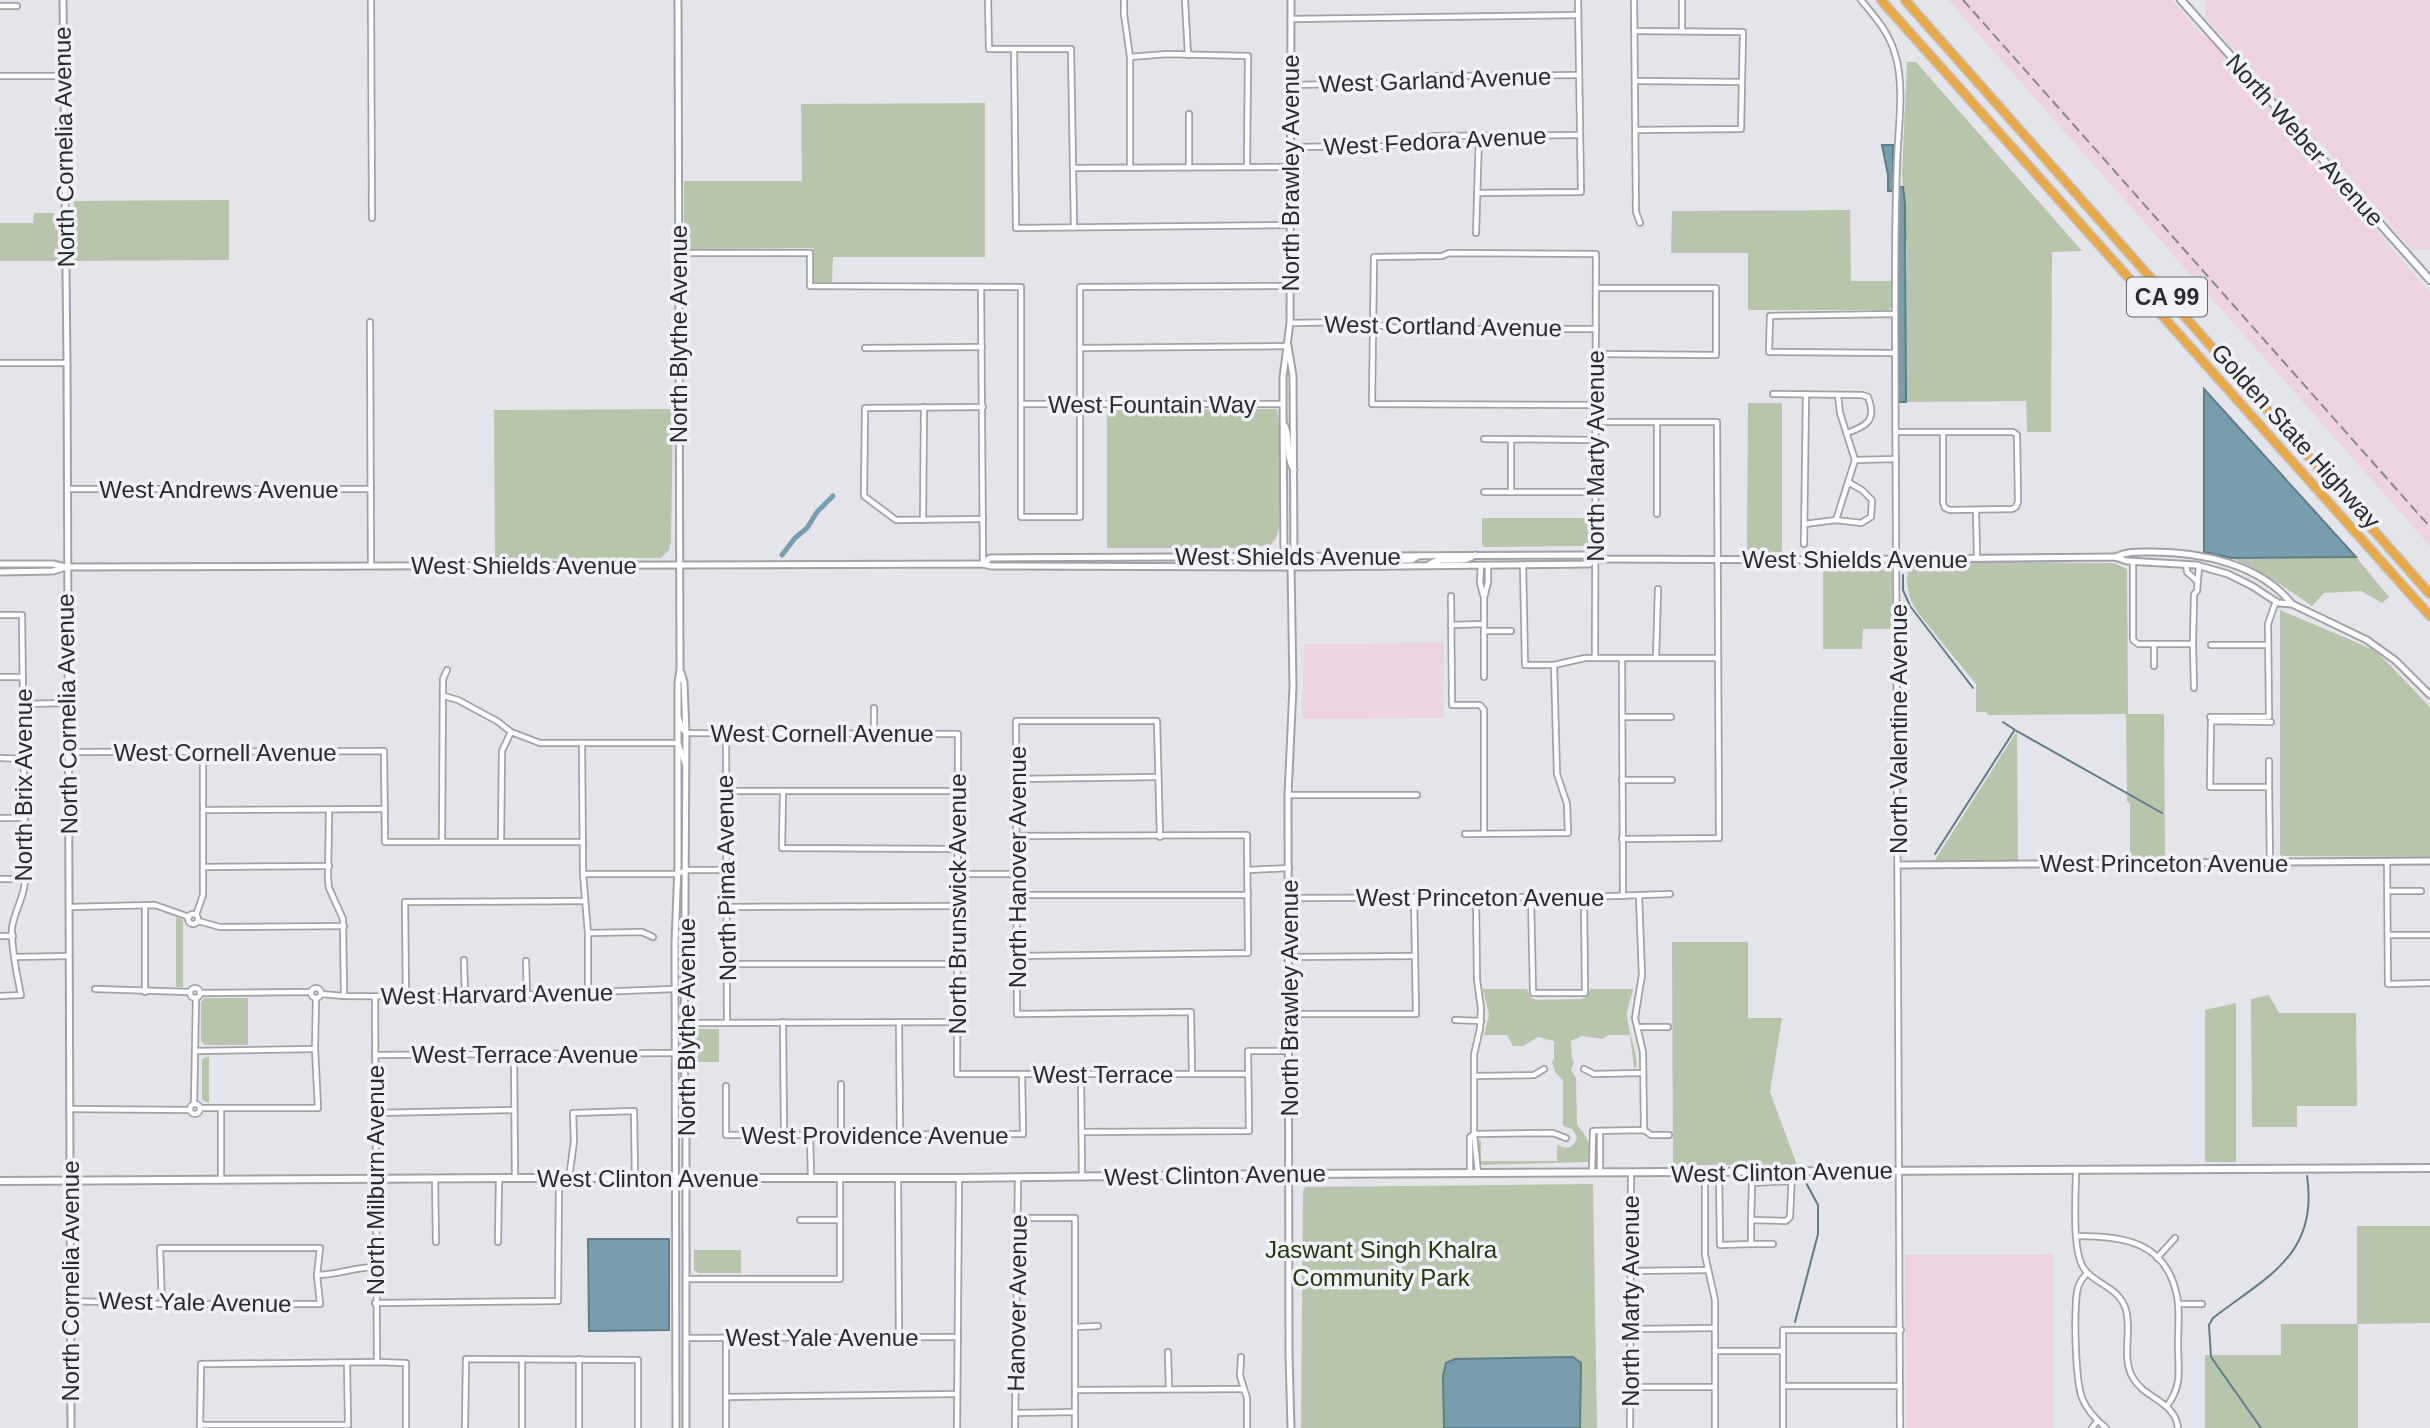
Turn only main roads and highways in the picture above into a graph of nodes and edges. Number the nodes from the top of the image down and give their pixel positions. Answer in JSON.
{"nodes":[{"id":1,"x":1881,"y":0,"type":"edge"},
{"id":2,"x":1905,"y":0,"type":"edge"},
{"id":3,"x":2181,"y":0,"type":"edge"},
{"id":4,"x":2430,"y":280,"type":"edge"},
{"id":5,"x":2430,"y":594,"type":"edge"},
{"id":6,"x":2430,"y":616,"type":"edge"},
{"id":7,"x":2430,"y":1168,"type":"edge"},
{"id":8,"x":0,"y":1181,"type":"edge"}],
"edges":[{"from":1,"to":6,"type":"highway","name":"Golden State Highway","number":"CA 99"},
{"from":2,"to":5,"type":"highway","name":"Golden State Highway","number":"CA 99"},
{"from":3,"to":4,"type":"main road","name":"North Weber Avenue"},
{"from":7,"to":8,"type":"main road","name":"West Clinton Avenue"}]}
